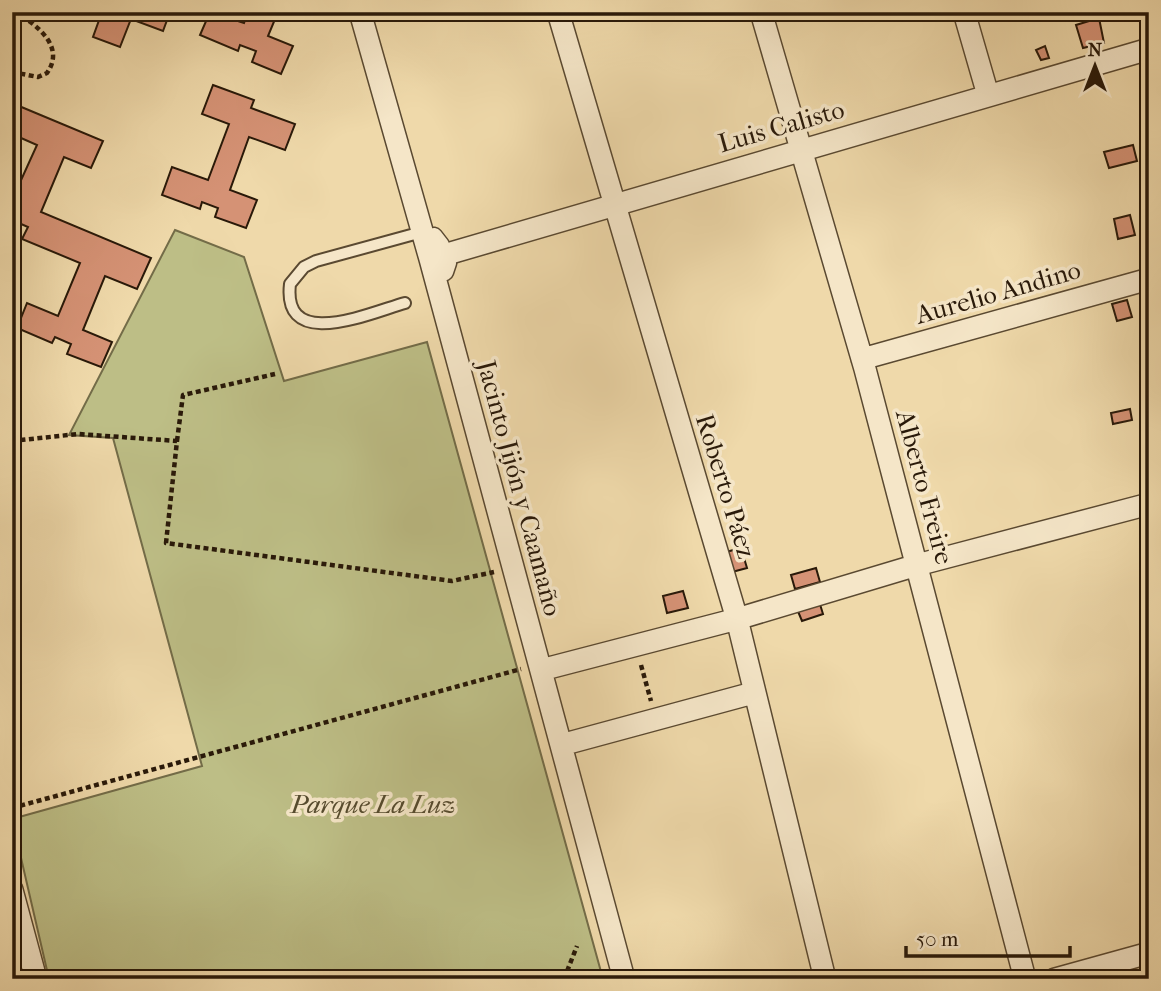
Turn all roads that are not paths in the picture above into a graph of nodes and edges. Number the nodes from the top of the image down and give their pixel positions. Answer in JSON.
{"nodes":[{"id":1,"x":360,"y":12,"type":"edge"},
{"id":2,"x":558,"y":12,"type":"edge"},
{"id":3,"x":761,"y":12,"type":"edge"},
{"id":4,"x":964,"y":12,"type":"edge"},
{"id":5,"x":1149,"y":49,"type":"edge"},
{"id":6,"x":988,"y":95,"type":"junction"},
{"id":7,"x":800,"y":150,"type":"junction"},
{"id":8,"x":612,"y":204,"type":"junction"},
{"id":9,"x":437,"y":251,"type":"junction"},
{"id":10,"x":1149,"y":279,"type":"edge"},
{"id":11,"x":405,"y":303,"type":"dead end"},
{"id":12,"x":862,"y":359,"type":"junction"},
{"id":13,"x":1149,"y":503,"type":"edge"},
{"id":14,"x":917,"y":565,"type":"junction"},
{"id":15,"x":737,"y":619,"type":"junction"},
{"id":16,"x":533,"y":668,"type":"junction"},
{"id":17,"x":753,"y":693,"type":"junction"},
{"id":18,"x":561,"y":746,"type":"junction"},
{"id":19,"x":12,"y":890,"type":"edge"},
{"id":20,"x":1149,"y":953,"type":"edge"},
{"id":21,"x":36,"y":979,"type":"edge"},
{"id":22,"x":624,"y":979,"type":"edge"},
{"id":23,"x":825,"y":979,"type":"edge"},
{"id":24,"x":1025,"y":979,"type":"edge"},
{"id":25,"x":1055,"y":979,"type":"edge"}],
"edges":[{"from":1,"to":9,"type":"street","name":"Jacinto Jijón y Caamaño"},
{"from":2,"to":8,"type":"street","name":"Roberto Páez"},
{"from":3,"to":7,"type":"street","name":"Alberto Freire"},
{"from":4,"to":6,"type":"street"},
{"from":5,"to":6,"type":"street","name":"Luis Calisto"},
{"from":6,"to":7,"type":"street","name":"Luis Calisto"},
{"from":7,"to":8,"type":"street","name":"Luis Calisto"},
{"from":7,"to":12,"type":"street","name":"Alberto Freire"},
{"from":8,"to":9,"type":"street","name":"Luis Calisto"},
{"from":8,"to":15,"type":"street","name":"Roberto Páez"},
{"from":9,"to":11,"type":"lane"},
{"from":9,"to":16,"type":"street","name":"Jacinto Jijón y Caamaño"},
{"from":10,"to":12,"type":"street","name":"Aurelio Andino"},
{"from":12,"to":14,"type":"street","name":"Alberto Freire"},
{"from":13,"to":14,"type":"street"},
{"from":14,"to":15,"type":"street"},
{"from":14,"to":24,"type":"street","name":"Alberto Freire"},
{"from":15,"to":16,"type":"street"},
{"from":15,"to":17,"type":"street","name":"Roberto Páez"},
{"from":16,"to":18,"type":"street","name":"Jacinto Jijón y Caamaño"},
{"from":17,"to":18,"type":"street"},
{"from":17,"to":23,"type":"street","name":"Roberto Páez"},
{"from":18,"to":22,"type":"street","name":"Jacinto Jijón y Caamaño"},
{"from":19,"to":21,"type":"street"},
{"from":20,"to":25,"type":"street"}]}
